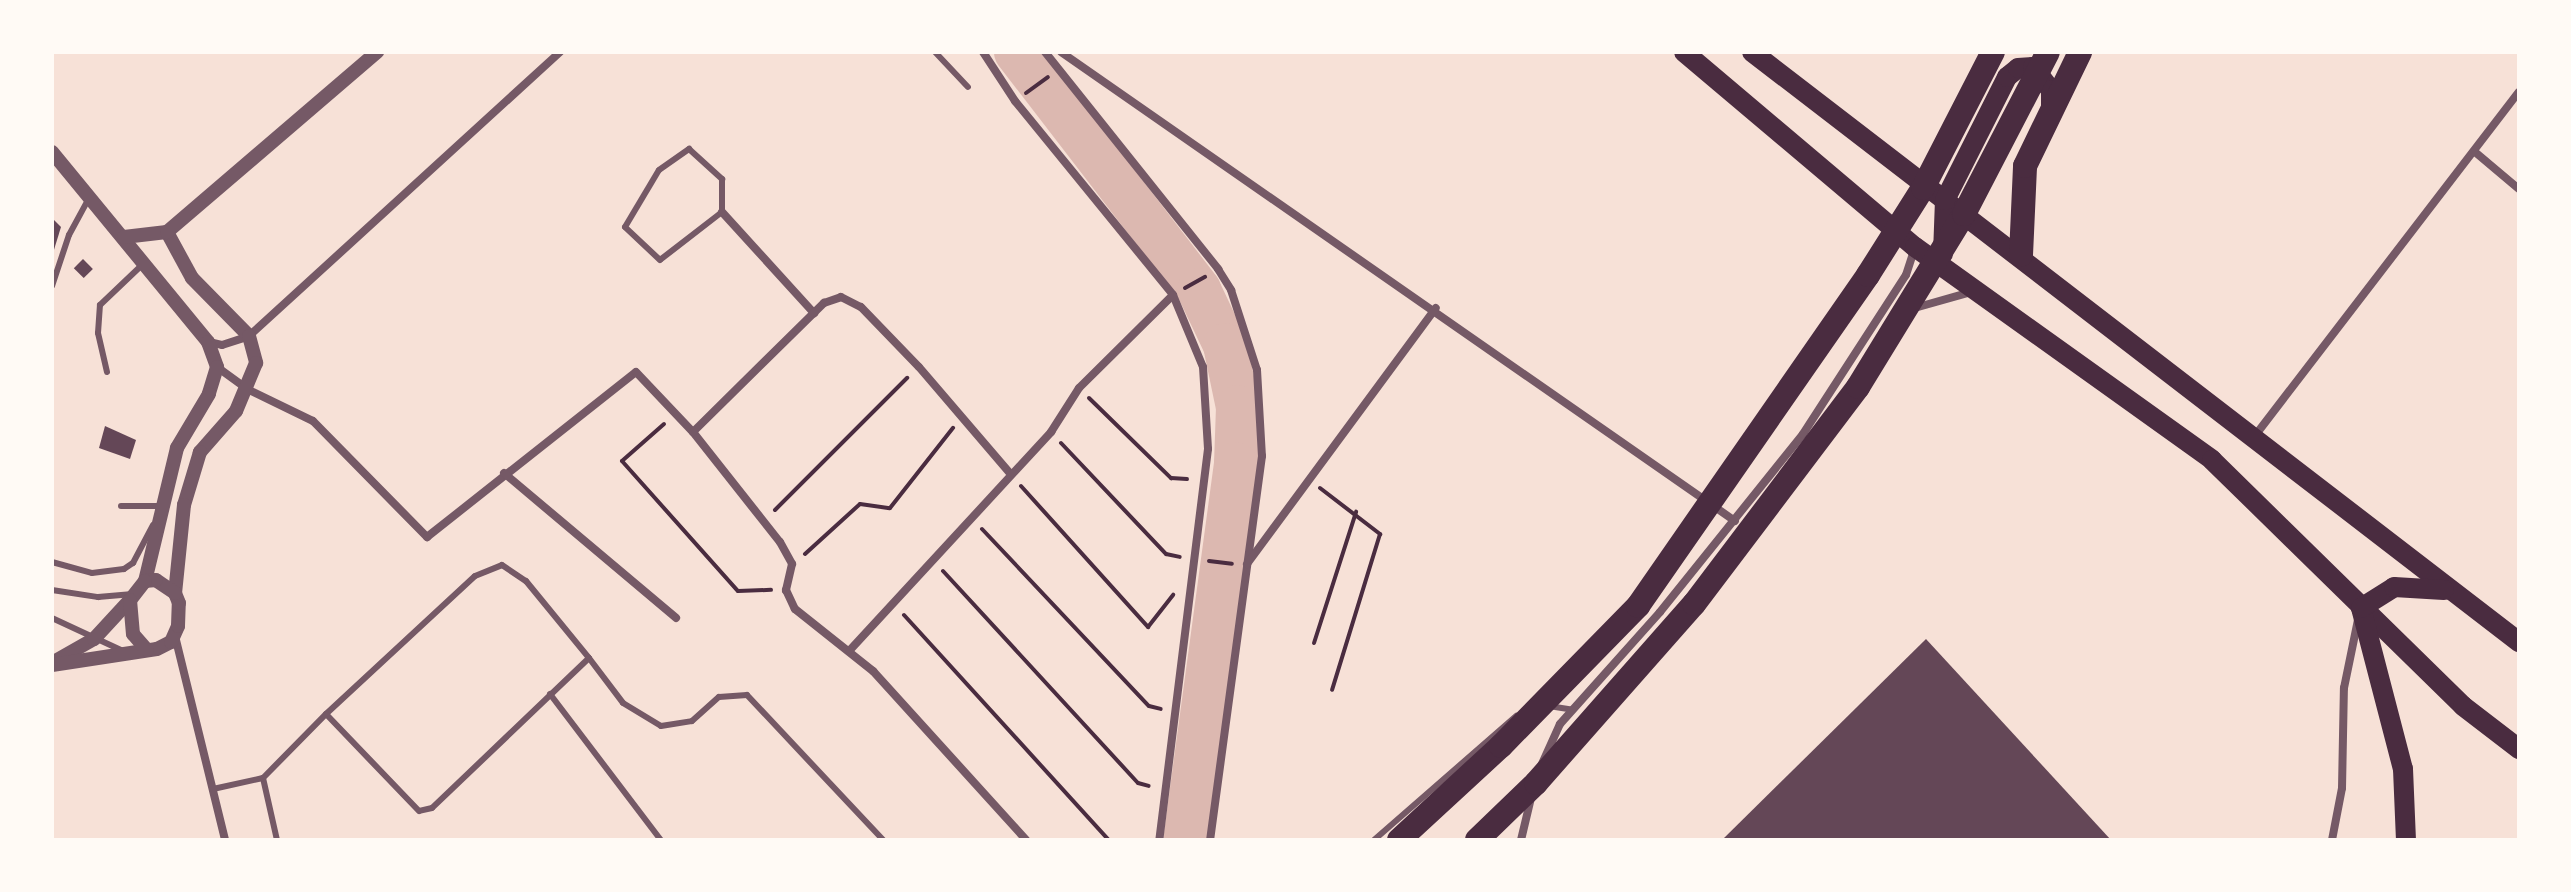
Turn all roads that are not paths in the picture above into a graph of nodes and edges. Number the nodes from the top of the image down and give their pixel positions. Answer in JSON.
{"nodes":[{"id":1,"x":377,"y":52,"type":"edge"},
{"id":2,"x":560,"y":52,"type":"edge"},
{"id":3,"x":935,"y":52,"type":"edge"},
{"id":4,"x":983,"y":52,"type":"edge"},
{"id":5,"x":1045,"y":52,"type":"edge"},
{"id":6,"x":1061,"y":52,"type":"edge"},
{"id":7,"x":1684,"y":52,"type":"edge"},
{"id":8,"x":1993,"y":52,"type":"edge"},
{"id":9,"x":2048,"y":52,"type":"edge"},
{"id":10,"x":2080,"y":52,"type":"edge"},
{"id":11,"x":1758,"y":54,"type":"edge"},
{"id":12,"x":968,"y":87,"type":"dead end"},
{"id":13,"x":2519,"y":92,"type":"edge"},
{"id":14,"x":2051,"y":111,"type":"junction"},
{"id":15,"x":52,"y":152,"type":"edge"},
{"id":16,"x":2475,"y":152,"type":"junction"},
{"id":17,"x":2519,"y":189,"type":"edge"},
{"id":18,"x":90,"y":195,"type":"junction"},
{"id":19,"x":1945,"y":200,"type":"junction"},
{"id":20,"x":722,"y":212,"type":"junction"},
{"id":21,"x":167,"y":232,"type":"junction"},
{"id":22,"x":124,"y":237,"type":"junction"},
{"id":23,"x":1915,"y":247,"type":"junction"},
{"id":24,"x":2021,"y":255,"type":"junction"},
{"id":25,"x":145,"y":262,"type":"junction"},
{"id":26,"x":1948,"y":269,"type":"junction"},
{"id":27,"x":52,"y":286,"type":"edge"},
{"id":28,"x":1977,"y":290,"type":"junction"},
{"id":29,"x":1176,"y":293,"type":"junction"},
{"id":30,"x":1436,"y":308,"type":"junction"},
{"id":31,"x":814,"y":313,"type":"junction"},
{"id":32,"x":1877,"y":323,"type":"junction"},
{"id":33,"x":249,"y":336,"type":"junction"},
{"id":34,"x":208,"y":342,"type":"junction"},
{"id":35,"x":217,"y":367,"type":"junction"},
{"id":36,"x":107,"y":372,"type":"dead end"},
{"id":37,"x":247,"y":389,"type":"junction"},
{"id":38,"x":693,"y":432,"type":"junction"},
{"id":39,"x":2252,"y":439,"type":"junction"},
{"id":40,"x":1009,"y":472,"type":"junction"},
{"id":41,"x":504,"y":473,"type":"junction"},
{"id":42,"x":121,"y":506,"type":"dead end"},
{"id":43,"x":158,"y":513,"type":"junction"},
{"id":44,"x":1735,"y":521,"type":"junction"},
{"id":45,"x":52,"y":562,"type":"edge"},
{"id":46,"x":1243,"y":565,"type":"junction"},
{"id":47,"x":145,"y":581,"type":"junction"},
{"id":48,"x":52,"y":590,"type":"edge"},
{"id":49,"x":2448,"y":590,"type":"junction"},
{"id":50,"x":175,"y":593,"type":"junction"},
{"id":51,"x":132,"y":597,"type":"junction"},
{"id":52,"x":2361,"y":608,"type":"junction"},
{"id":53,"x":52,"y":618,"type":"edge"},
{"id":54,"x":676,"y":618,"type":"dead end"},
{"id":55,"x":175,"y":635,"type":"junction"},
{"id":56,"x":94,"y":639,"type":"junction"},
{"id":57,"x":2519,"y":642,"type":"edge"},
{"id":58,"x":147,"y":650,"type":"junction"},
{"id":59,"x":850,"y":650,"type":"junction"},
{"id":60,"x":127,"y":653,"type":"junction"},
{"id":61,"x":589,"y":658,"type":"junction"},
{"id":62,"x":52,"y":664,"type":"edge"},
{"id":63,"x":550,"y":694,"type":"junction"},
{"id":64,"x":1573,"y":710,"type":"junction"},
{"id":65,"x":326,"y":714,"type":"junction"},
{"id":66,"x":2519,"y":749,"type":"edge"},
{"id":67,"x":263,"y":778,"type":"junction"},
{"id":68,"x":213,"y":789,"type":"junction"},
{"id":69,"x":225,"y":840,"type":"edge"},
{"id":70,"x":277,"y":840,"type":"edge"},
{"id":71,"x":661,"y":840,"type":"edge"},
{"id":72,"x":883,"y":840,"type":"edge"},
{"id":73,"x":1026,"y":840,"type":"edge"},
{"id":74,"x":1159,"y":840,"type":"edge"},
{"id":75,"x":1210,"y":840,"type":"edge"},
{"id":76,"x":1374,"y":840,"type":"edge"},
{"id":77,"x":1399,"y":840,"type":"edge"},
{"id":78,"x":1477,"y":840,"type":"edge"},
{"id":79,"x":1521,"y":840,"type":"edge"},
{"id":80,"x":2332,"y":840,"type":"edge"},
{"id":81,"x":2406,"y":840,"type":"edge"}],
"edges":[{"from":1,"to":21,"type":"street"},
{"from":2,"to":33,"type":"street"},
{"from":3,"to":12,"type":"lane"},
{"from":4,"to":29,"type":"street"},
{"from":5,"to":46,"type":"street"},
{"from":6,"to":30,"type":"street"},
{"from":7,"to":23,"type":"main road"},
{"from":8,"to":77,"type":"highway"},
{"from":9,"to":78,"type":"highway"},
{"from":10,"to":14,"type":"highway"},
{"from":11,"to":19,"type":"main road"},
{"from":13,"to":16,"type":"street"},
{"from":14,"to":19,"type":"main road"},
{"from":14,"to":24,"type":"highway"},
{"from":15,"to":18,"type":"street"},
{"from":16,"to":17,"type":"street"},
{"from":16,"to":39,"type":"street"},
{"from":18,"to":22,"type":"street"},
{"from":18,"to":27,"type":"lane"},
{"from":19,"to":24,"type":"main road"},
{"from":19,"to":26,"type":"main road"},
{"from":20,"to":20,"type":"lane"},
{"from":20,"to":31,"type":"street"},
{"from":21,"to":22,"type":"street"},
{"from":21,"to":33,"type":"street"},
{"from":22,"to":25,"type":"street"},
{"from":23,"to":26,"type":"main road"},
{"from":23,"to":32,"type":"street"},
{"from":24,"to":39,"type":"main road"},
{"from":25,"to":34,"type":"street"},
{"from":25,"to":36,"type":"lane"},
{"from":26,"to":28,"type":"main road"},
{"from":28,"to":32,"type":"street"},
{"from":28,"to":52,"type":"main road"},
{"from":29,"to":40,"type":"street"},
{"from":29,"to":74,"type":"street"},
{"from":30,"to":44,"type":"street"},
{"from":30,"to":46,"type":"street"},
{"from":31,"to":38,"type":"street"},
{"from":31,"to":40,"type":"street"},
{"from":32,"to":44,"type":"street"},
{"from":33,"to":34,"type":"street"},
{"from":33,"to":37,"type":"street"},
{"from":34,"to":35,"type":"street"},
{"from":35,"to":37,"type":"street"},
{"from":35,"to":43,"type":"street"},
{"from":37,"to":41,"type":"street"},
{"from":37,"to":50,"type":"street"},
{"from":38,"to":41,"type":"street"},
{"from":38,"to":59,"type":"street"},
{"from":39,"to":49,"type":"main road"},
{"from":40,"to":59,"type":"street"},
{"from":41,"to":54,"type":"street"},
{"from":42,"to":43,"type":"lane"},
{"from":43,"to":45,"type":"lane"},
{"from":43,"to":47,"type":"street"},
{"from":44,"to":64,"type":"street"},
{"from":46,"to":75,"type":"street"},
{"from":47,"to":50,"type":"street"},
{"from":47,"to":51,"type":"street"},
{"from":48,"to":51,"type":"lane"},
{"from":49,"to":52,"type":"main road"},
{"from":49,"to":57,"type":"main road"},
{"from":50,"to":55,"type":"street"},
{"from":51,"to":56,"type":"street"},
{"from":51,"to":58,"type":"street"},
{"from":52,"to":66,"type":"main road"},
{"from":52,"to":80,"type":"street"},
{"from":52,"to":81,"type":"main road"},
{"from":53,"to":56,"type":"lane"},
{"from":55,"to":58,"type":"street"},
{"from":55,"to":68,"type":"street"},
{"from":56,"to":60,"type":"lane"},
{"from":56,"to":62,"type":"street"},
{"from":58,"to":60,"type":"street"},
{"from":59,"to":73,"type":"street"},
{"from":60,"to":62,"type":"street"},
{"from":61,"to":63,"type":"lane"},
{"from":61,"to":65,"type":"lane"},
{"from":61,"to":72,"type":"lane"},
{"from":63,"to":65,"type":"lane"},
{"from":63,"to":71,"type":"lane"},
{"from":64,"to":76,"type":"lane"},
{"from":64,"to":79,"type":"street"},
{"from":65,"to":67,"type":"lane"},
{"from":67,"to":68,"type":"lane"},
{"from":67,"to":70,"type":"lane"},
{"from":68,"to":69,"type":"street"}]}
